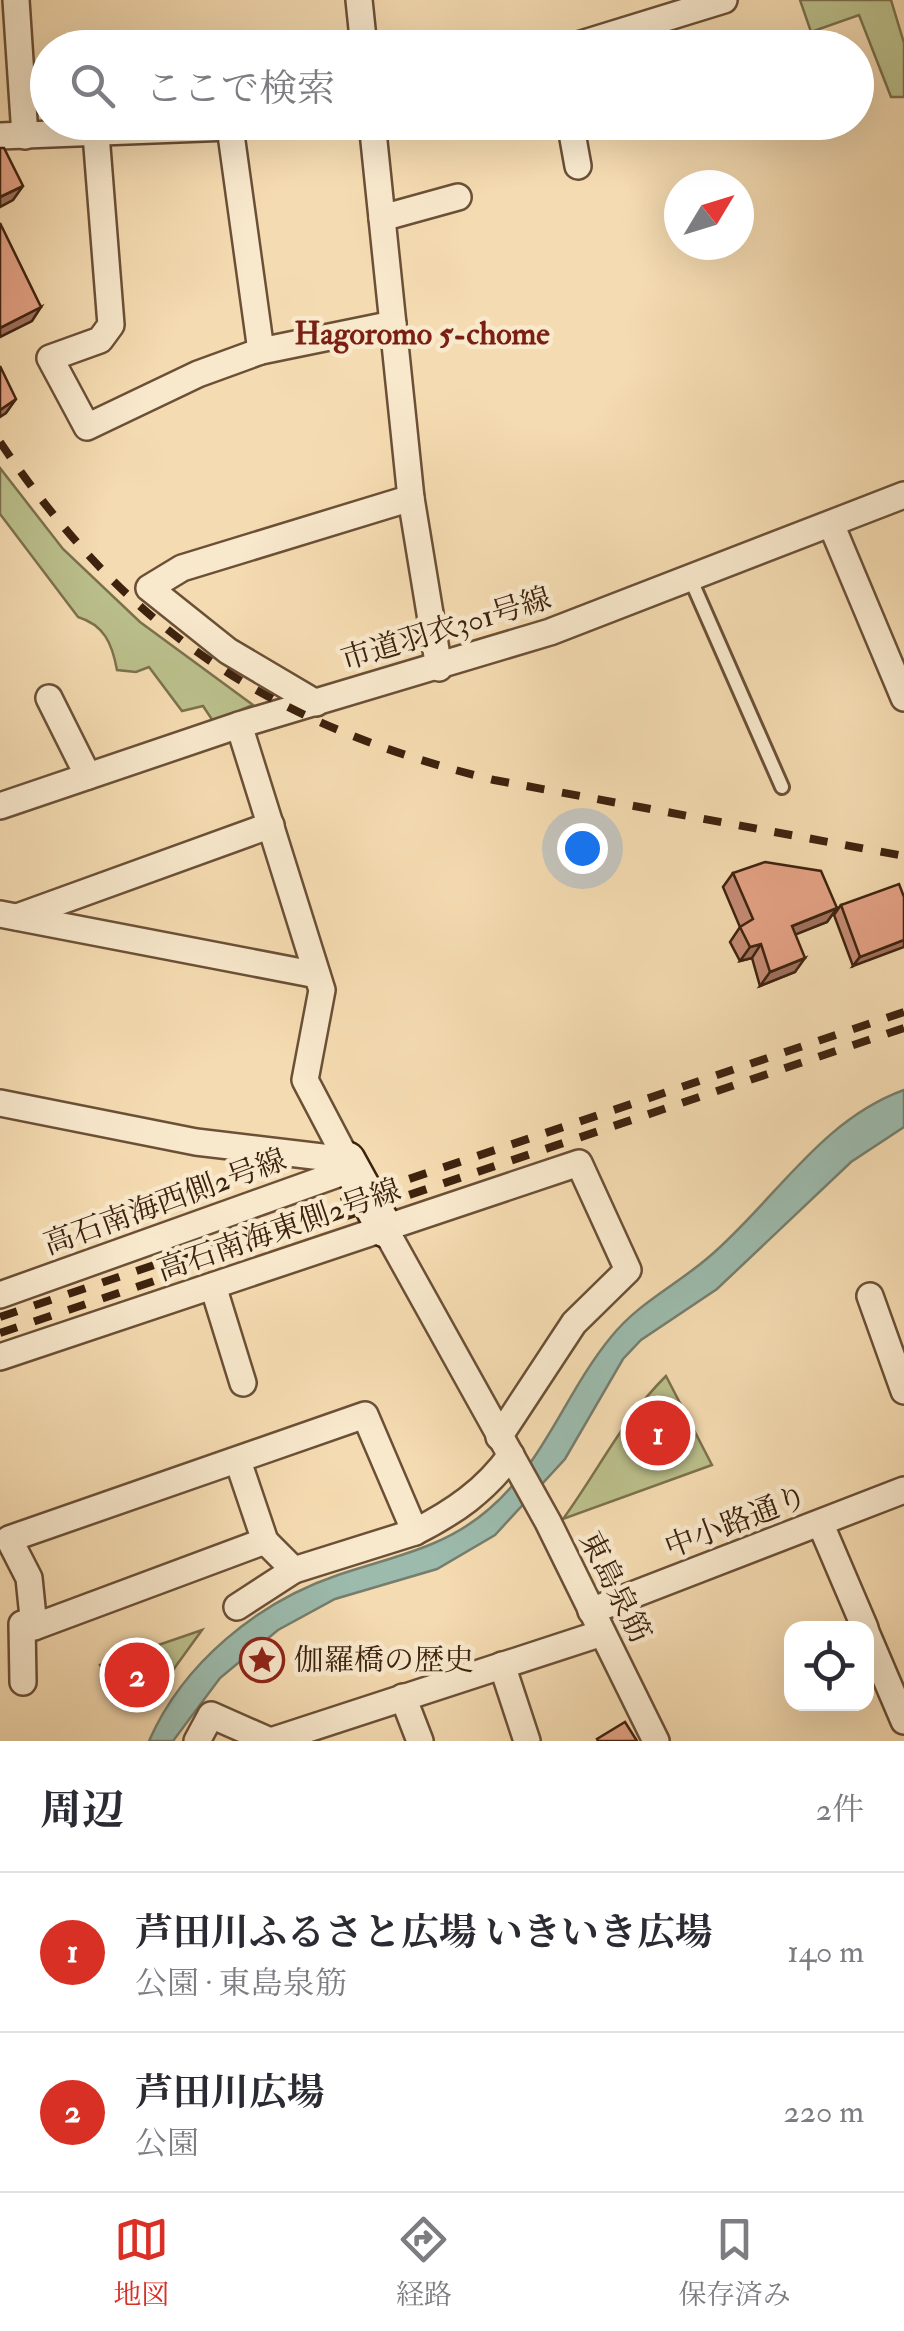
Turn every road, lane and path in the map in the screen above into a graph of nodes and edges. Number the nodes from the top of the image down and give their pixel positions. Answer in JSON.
{"nodes":[{"id":1,"x":16,"y":0,"type":"edge"},
{"id":2,"x":359,"y":0,"type":"edge"},
{"id":3,"x":724,"y":0,"type":"edge"},
{"id":4,"x":652,"y":11,"type":"edge"},
{"id":5,"x":362,"y":30,"type":"edge"},
{"id":6,"x":609,"y":30,"type":"edge"},
{"id":7,"x":12,"y":136,"type":"edge"},
{"id":8,"x":96,"y":140,"type":"edge"},
{"id":9,"x":241,"y":140,"type":"edge"},
{"id":10,"x":374,"y":140,"type":"edge"},
{"id":11,"x":573,"y":140,"type":"edge"},
{"id":12,"x":578,"y":166,"type":"dead end"},
{"id":13,"x":458,"y":197,"type":"dead end"},
{"id":14,"x":382,"y":218,"type":"junction"},
{"id":15,"x":393,"y":324,"type":"junction"},
{"id":16,"x":262,"y":351,"type":"junction"},
{"id":17,"x":904,"y":494,"type":"edge"},
{"id":18,"x":411,"y":498,"type":"junction"},
{"id":19,"x":830,"y":524,"type":"junction"},
{"id":20,"x":691,"y":580,"type":"junction"},
{"id":21,"x":438,"y":668,"type":"junction"},
{"id":22,"x":49,"y":698,"type":"dead end"},
{"id":23,"x":904,"y":698,"type":"edge"},
{"id":24,"x":316,"y":703,"type":"junction"},
{"id":25,"x":240,"y":725,"type":"junction"},
{"id":26,"x":88,"y":776,"type":"junction"},
{"id":27,"x":782,"y":786,"type":"dead end"},
{"id":28,"x":0,"y":806,"type":"edge"},
{"id":29,"x":271,"y":826,"type":"junction"},
{"id":30,"x":9,"y":915,"type":"edge"},
{"id":31,"x":317,"y":975,"type":"junction"},
{"id":32,"x":0,"y":1103,"type":"edge"},
{"id":33,"x":350,"y":1164,"type":"junction"},
{"id":34,"x":385,"y":1229,"type":"junction"},
{"id":35,"x":213,"y":1286,"type":"junction"},
{"id":36,"x":0,"y":1295,"type":"edge"},
{"id":37,"x":870,"y":1296,"type":"dead end"},
{"id":38,"x":0,"y":1357,"type":"edge"},
{"id":39,"x":244,"y":1383,"type":"dead end"},
{"id":40,"x":904,"y":1391,"type":"edge"},
{"id":41,"x":509,"y":1452,"type":"junction"},
{"id":42,"x":238,"y":1461,"type":"junction"},
{"id":43,"x":904,"y":1490,"type":"edge"},
{"id":44,"x":821,"y":1525,"type":"junction"},
{"id":45,"x":415,"y":1532,"type":"junction"},
{"id":46,"x":265,"y":1541,"type":"junction"},
{"id":47,"x":294,"y":1570,"type":"junction"},
{"id":48,"x":237,"y":1607,"type":"dead end"},
{"id":49,"x":862,"y":1621,"type":"edge"},
{"id":50,"x":596,"y":1622,"type":"junction"},
{"id":51,"x":34,"y":1627,"type":"junction"},
{"id":52,"x":874,"y":1649,"type":"edge"},
{"id":53,"x":502,"y":1665,"type":"junction"},
{"id":54,"x":23,"y":1682,"type":"dead end"},
{"id":55,"x":403,"y":1697,"type":"junction"},
{"id":56,"x":904,"y":1721,"type":"edge"},
{"id":57,"x":305,"y":1736,"type":"edge"},
{"id":58,"x":197,"y":1741,"type":"edge"},
{"id":59,"x":270,"y":1741,"type":"edge"},
{"id":60,"x":420,"y":1741,"type":"edge"},
{"id":61,"x":526,"y":1741,"type":"edge"},
{"id":62,"x":656,"y":1741,"type":"edge"}],
"edges":[{"from":1,"to":7,"type":"street"},
{"from":2,"to":5,"type":"street"},
{"from":3,"to":4,"type":"street"},
{"from":4,"to":6,"type":"street"},
{"from":8,"to":16,"type":"street"},
{"from":9,"to":16,"type":"street"},
{"from":10,"to":14,"type":"street"},
{"from":11,"to":12,"type":"street"},
{"from":13,"to":14,"type":"street"},
{"from":14,"to":15,"type":"street"},
{"from":15,"to":16,"type":"street"},
{"from":15,"to":18,"type":"street"},
{"from":17,"to":19,"type":"street","name":"市道羽衣301号線"},
{"from":18,"to":21,"type":"street"},
{"from":18,"to":24,"type":"street"},
{"from":19,"to":20,"type":"street","name":"市道羽衣301号線"},
{"from":19,"to":23,"type":"street"},
{"from":20,"to":21,"type":"street","name":"市道羽衣301号線"},
{"from":20,"to":27,"type":"lane"},
{"from":21,"to":24,"type":"street","name":"市道羽衣301号線"},
{"from":22,"to":26,"type":"street"},
{"from":24,"to":25,"type":"street","name":"市道羽衣301号線"},
{"from":25,"to":26,"type":"street","name":"市道羽衣301号線"},
{"from":25,"to":29,"type":"street"},
{"from":26,"to":28,"type":"street","name":"市道羽衣301号線"},
{"from":29,"to":30,"type":"street"},
{"from":29,"to":31,"type":"street"},
{"from":30,"to":31,"type":"street"},
{"from":31,"to":33,"type":"street"},
{"from":32,"to":33,"type":"street"},
{"from":33,"to":34,"type":"street"},
{"from":33,"to":36,"type":"street","name":"高石南海西側2号線"},
{"from":34,"to":35,"type":"street","name":"高石南海東側2号線"},
{"from":34,"to":41,"type":"street","name":"東島泉筋"},
{"from":34,"to":41,"type":"street","name":"高石南海東側2号線"},
{"from":35,"to":38,"type":"street","name":"高石南海東側2号線"},
{"from":35,"to":39,"type":"street"},
{"from":37,"to":40,"type":"street"},
{"from":41,"to":45,"type":"street"},
{"from":41,"to":50,"type":"street","name":"東島泉筋"},
{"from":42,"to":45,"type":"street"},
{"from":42,"to":46,"type":"street"},
{"from":42,"to":51,"type":"street"},
{"from":43,"to":44,"type":"street","name":"中小路通り"},
{"from":44,"to":49,"type":"street"},
{"from":44,"to":50,"type":"street","name":"中小路通り"},
{"from":45,"to":47,"type":"street"},
{"from":46,"to":47,"type":"street"},
{"from":46,"to":51,"type":"street"},
{"from":47,"to":48,"type":"street"},
{"from":50,"to":53,"type":"street","name":"中小路通り"},
{"from":50,"to":62,"type":"street","name":"東島泉筋"},
{"from":51,"to":54,"type":"street"},
{"from":52,"to":56,"type":"street"},
{"from":53,"to":55,"type":"street","name":"中小路通り"},
{"from":53,"to":61,"type":"street"},
{"from":55,"to":57,"type":"street","name":"中小路通り"},
{"from":55,"to":60,"type":"street"},
{"from":57,"to":59,"type":"street","name":"中小路通り"},
{"from":58,"to":59,"type":"street"}]}
